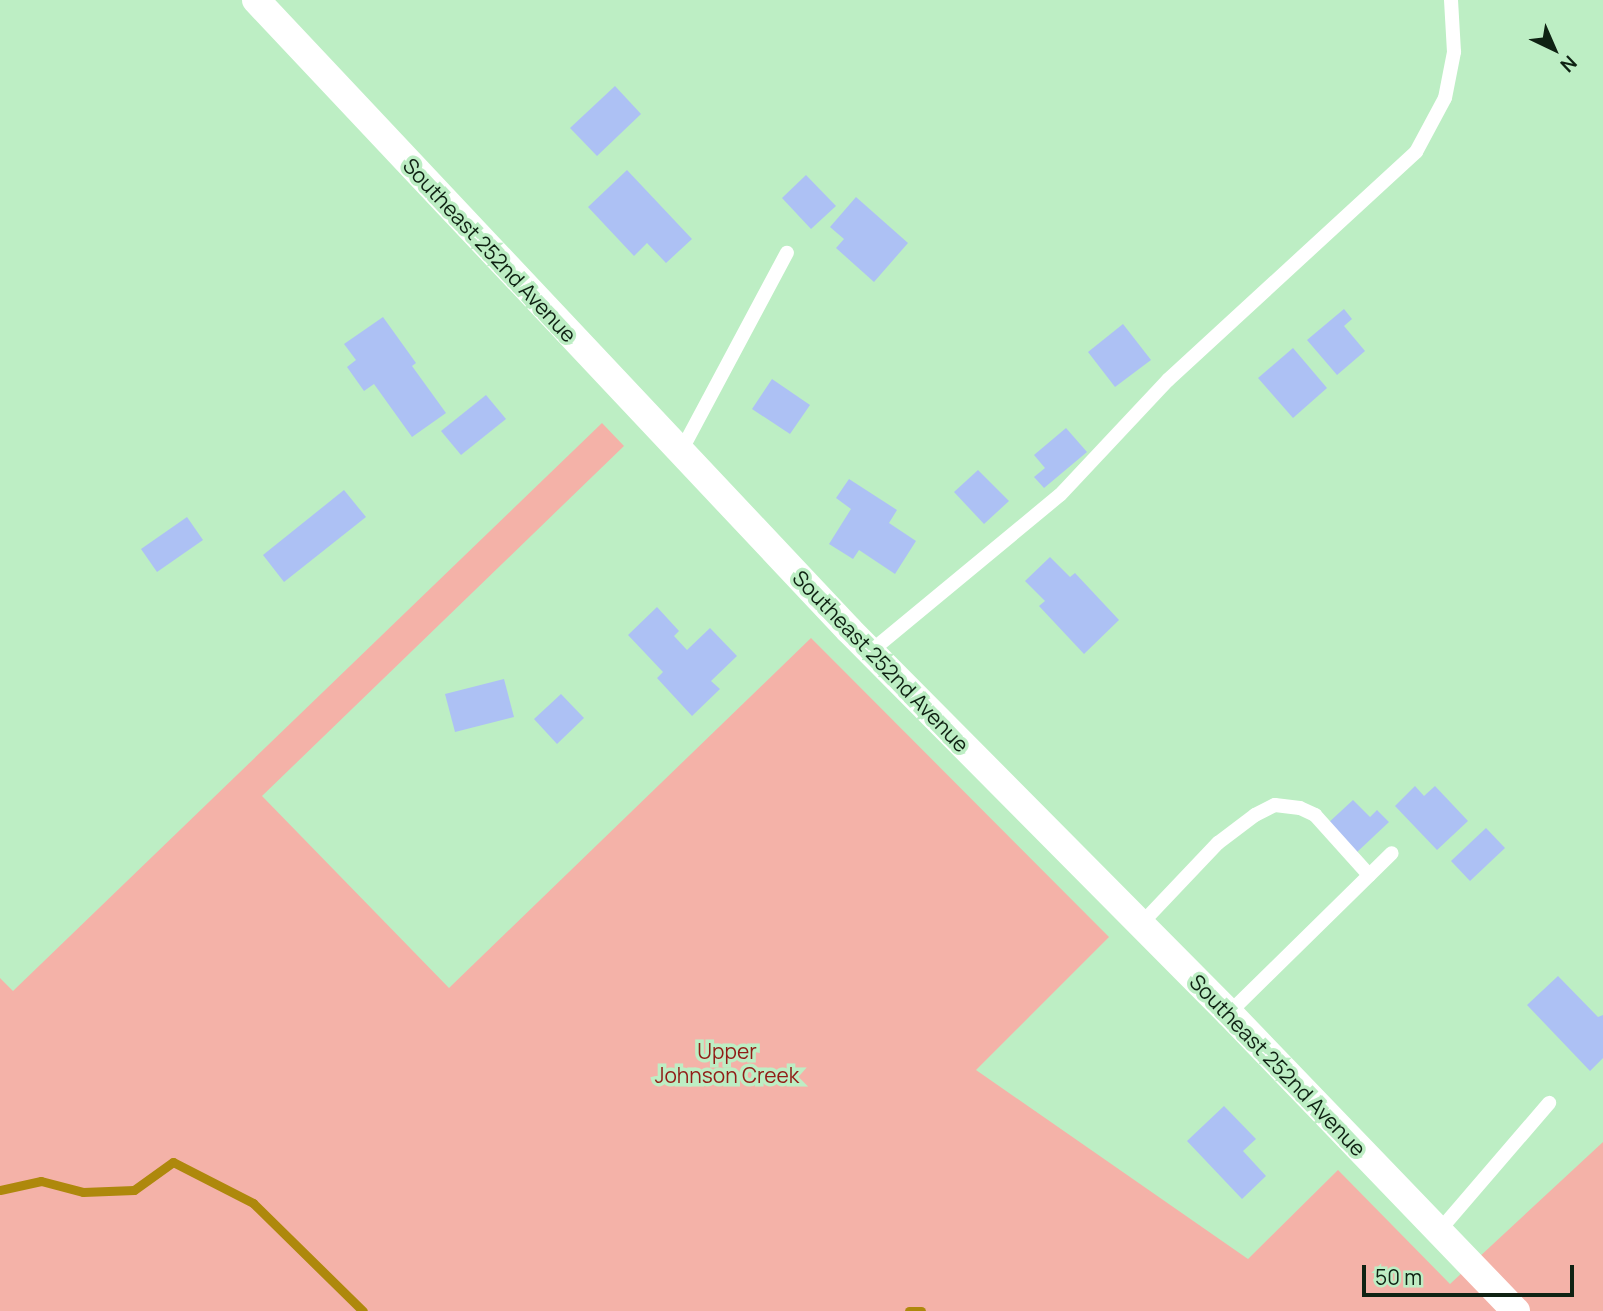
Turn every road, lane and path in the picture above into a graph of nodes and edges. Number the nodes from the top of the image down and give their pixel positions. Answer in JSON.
{"nodes":[{"id":1,"x":256,"y":0,"type":"edge"},
{"id":2,"x":1451,"y":0,"type":"edge"},
{"id":3,"x":787,"y":253,"type":"dead end"},
{"id":4,"x":680,"y":453,"type":"junction"},
{"id":5,"x":870,"y":652,"type":"junction"},
{"id":6,"x":1392,"y":853,"type":"dead end"},
{"id":7,"x":1369,"y":875,"type":"junction"},
{"id":8,"x":1140,"y":924,"type":"junction"},
{"id":9,"x":1229,"y":1013,"type":"junction"},
{"id":10,"x":1549,"y":1103,"type":"dead end"},
{"id":11,"x":1439,"y":1231,"type":"junction"},
{"id":12,"x":1516,"y":1311,"type":"edge"}],
"edges":[{"from":1,"to":4,"type":"street","name":"Southeast 252nd Avenue"},
{"from":2,"to":5,"type":"lane"},
{"from":3,"to":4,"type":"lane"},
{"from":4,"to":5,"type":"street","name":"Southeast 252nd Avenue"},
{"from":5,"to":8,"type":"street","name":"Southeast 252nd Avenue"},
{"from":6,"to":7,"type":"lane"},
{"from":7,"to":8,"type":"lane"},
{"from":7,"to":9,"type":"lane"},
{"from":8,"to":9,"type":"street","name":"Southeast 252nd Avenue"},
{"from":9,"to":11,"type":"street","name":"Southeast 252nd Avenue"},
{"from":10,"to":11,"type":"lane"},
{"from":11,"to":12,"type":"street","name":"Southeast 252nd Avenue"}]}
